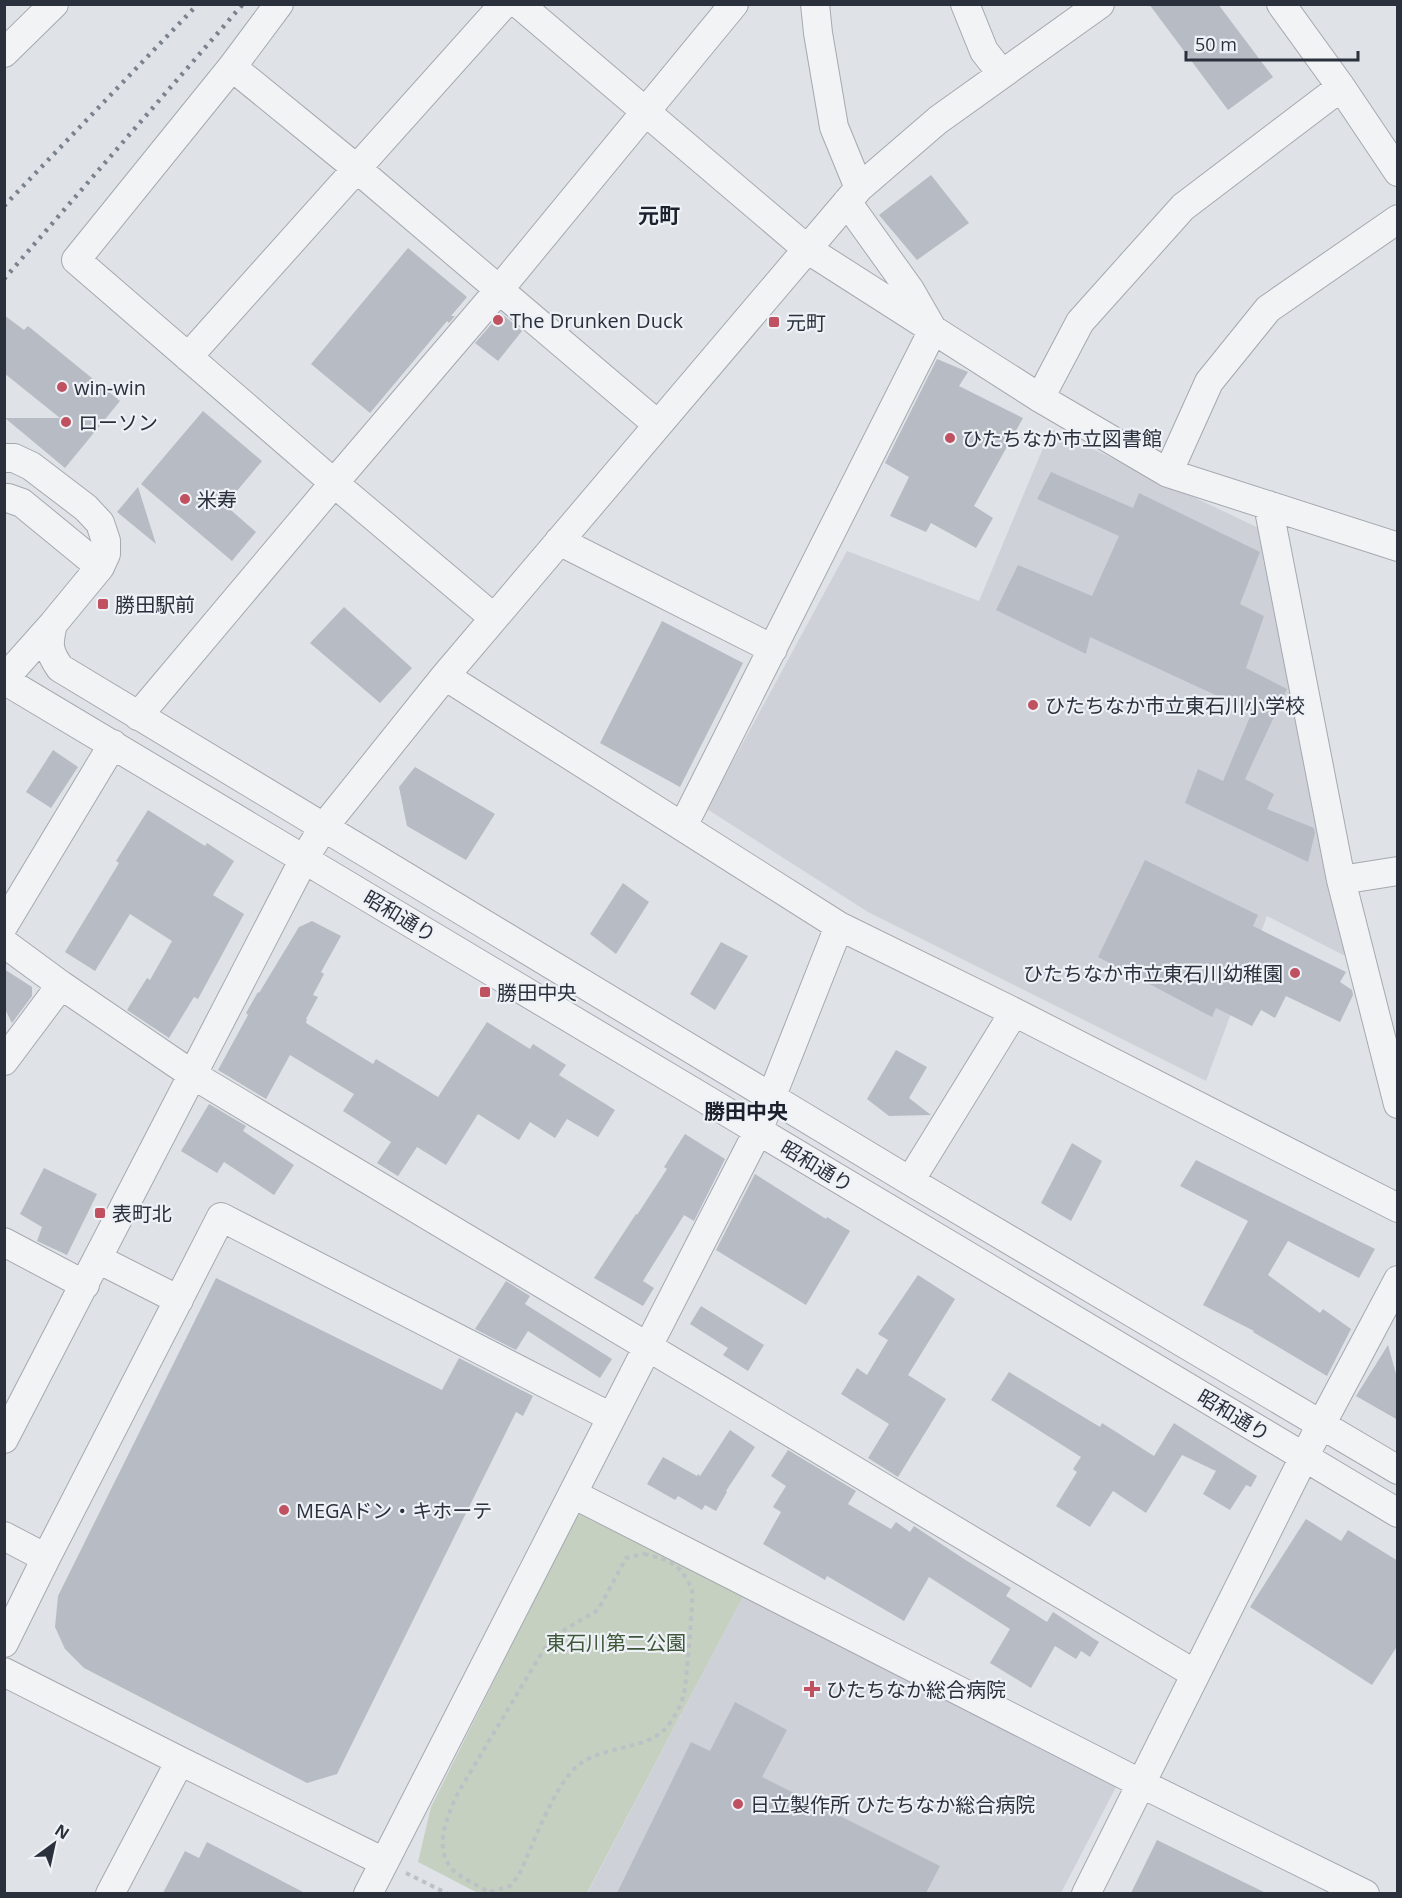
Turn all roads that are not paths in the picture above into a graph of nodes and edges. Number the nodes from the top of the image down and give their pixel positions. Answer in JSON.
{"nodes":[{"id":1,"x":279,"y":4,"type":"edge"},
{"id":2,"x":504,"y":4,"type":"edge"},
{"id":3,"x":519,"y":4,"type":"edge"},
{"id":4,"x":734,"y":4,"type":"edge"},
{"id":5,"x":815,"y":4,"type":"edge"},
{"id":6,"x":965,"y":4,"type":"edge"},
{"id":7,"x":1100,"y":4,"type":"edge"},
{"id":8,"x":1281,"y":4,"type":"edge"},
{"id":9,"x":50,"y":6,"type":"edge"},
{"id":10,"x":4,"y":53,"type":"edge"},
{"id":11,"x":232,"y":67,"type":"junction"},
{"id":12,"x":1002,"y":74,"type":"junction"},
{"id":13,"x":1341,"y":87,"type":"junction"},
{"id":14,"x":646,"y":112,"type":"junction"},
{"id":15,"x":356,"y":168,"type":"junction"},
{"id":16,"x":1398,"y":172,"type":"edge"},
{"id":17,"x":853,"y":195,"type":"junction"},
{"id":18,"x":1398,"y":219,"type":"edge"},
{"id":19,"x":807,"y":249,"type":"junction"},
{"id":20,"x":498,"y":291,"type":"junction"},
{"id":21,"x":933,"y":330,"type":"junction"},
{"id":22,"x":188,"y":357,"type":"junction"},
{"id":23,"x":1040,"y":398,"type":"junction"},
{"id":24,"x":657,"y":424,"type":"junction"},
{"id":25,"x":4,"y":458,"type":"edge"},
{"id":26,"x":1168,"y":473,"type":"junction"},
{"id":27,"x":334,"y":483,"type":"junction"},
{"id":28,"x":4,"y":498,"type":"edge"},
{"id":29,"x":1268,"y":505,"type":"junction"},
{"id":30,"x":559,"y":541,"type":"junction"},
{"id":31,"x":1398,"y":547,"type":"edge"},
{"id":32,"x":100,"y":567,"type":"junction"},
{"id":33,"x":494,"y":618,"type":"junction"},
{"id":34,"x":53,"y":624,"type":"junction"},
{"id":35,"x":773,"y":650,"type":"junction"},
{"id":36,"x":445,"y":676,"type":"junction"},
{"id":37,"x":4,"y":679,"type":"edge"},
{"id":38,"x":138,"y":716,"type":"junction"},
{"id":39,"x":113,"y":744,"type":"junction"},
{"id":40,"x":683,"y":826,"type":"junction"},
{"id":41,"x":323,"y":828,"type":"junction"},
{"id":42,"x":304,"y":859,"type":"junction"},
{"id":43,"x":1398,"y":871,"type":"edge"},
{"id":44,"x":1341,"y":880,"type":"junction"},
{"id":45,"x":4,"y":925,"type":"edge"},
{"id":46,"x":840,"y":926,"type":"junction"},
{"id":47,"x":4,"y":944,"type":"edge"},
{"id":48,"x":61,"y":985,"type":"junction"},
{"id":49,"x":1014,"y":1012,"type":"junction"},
{"id":50,"x":4,"y":1061,"type":"edge"},
{"id":51,"x":193,"y":1075,"type":"junction"},
{"id":52,"x":771,"y":1097,"type":"junction"},
{"id":53,"x":1398,"y":1104,"type":"edge"},
{"id":54,"x":758,"y":1131,"type":"junction"},
{"id":55,"x":910,"y":1181,"type":"junction"},
{"id":56,"x":1398,"y":1208,"type":"edge"},
{"id":57,"x":4,"y":1242,"type":"edge"},
{"id":58,"x":98,"y":1259,"type":"junction"},
{"id":59,"x":1398,"y":1280,"type":"edge"},
{"id":60,"x":85,"y":1285,"type":"junction"},
{"id":61,"x":179,"y":1300,"type":"junction"},
{"id":62,"x":647,"y":1346,"type":"junction"},
{"id":63,"x":611,"y":1418,"type":"junction"},
{"id":64,"x":1321,"y":1425,"type":"junction"},
{"id":65,"x":4,"y":1439,"type":"edge"},
{"id":66,"x":1304,"y":1456,"type":"junction"},
{"id":67,"x":1398,"y":1470,"type":"edge"},
{"id":68,"x":573,"y":1494,"type":"junction"},
{"id":69,"x":1398,"y":1513,"type":"edge"},
{"id":70,"x":4,"y":1536,"type":"edge"},
{"id":71,"x":46,"y":1558,"type":"junction"},
{"id":72,"x":4,"y":1643,"type":"edge"},
{"id":73,"x":4,"y":1672,"type":"edge"},
{"id":74,"x":1195,"y":1674,"type":"junction"},
{"id":75,"x":180,"y":1761,"type":"junction"},
{"id":76,"x":1142,"y":1784,"type":"junction"},
{"id":77,"x":384,"y":1862,"type":"junction"},
{"id":78,"x":110,"y":1893,"type":"edge"},
{"id":79,"x":368,"y":1893,"type":"edge"},
{"id":80,"x":1086,"y":1893,"type":"edge"},
{"id":81,"x":1365,"y":1893,"type":"edge"}],
"edges":[{"from":1,"to":11,"type":"street"},
{"from":2,"to":15,"type":"street"},
{"from":3,"to":14,"type":"street"},
{"from":4,"to":14,"type":"street"},
{"from":5,"to":17,"type":"street"},
{"from":6,"to":12,"type":"street"},
{"from":7,"to":12,"type":"street"},
{"from":8,"to":13,"type":"street"},
{"from":9,"to":10,"type":"street"},
{"from":11,"to":15,"type":"street"},
{"from":11,"to":22,"type":"street"},
{"from":12,"to":17,"type":"street"},
{"from":13,"to":16,"type":"street"},
{"from":13,"to":23,"type":"street"},
{"from":14,"to":19,"type":"street"},
{"from":14,"to":20,"type":"street"},
{"from":15,"to":20,"type":"street"},
{"from":15,"to":22,"type":"street"},
{"from":17,"to":19,"type":"street"},
{"from":17,"to":21,"type":"street"},
{"from":18,"to":26,"type":"street"},
{"from":19,"to":21,"type":"street"},
{"from":19,"to":24,"type":"street"},
{"from":20,"to":24,"type":"street"},
{"from":20,"to":27,"type":"street"},
{"from":21,"to":23,"type":"street"},
{"from":21,"to":35,"type":"street"},
{"from":22,"to":27,"type":"street"},
{"from":23,"to":26,"type":"street"},
{"from":24,"to":30,"type":"street"},
{"from":25,"to":32,"type":"street"},
{"from":26,"to":29,"type":"street"},
{"from":27,"to":33,"type":"street"},
{"from":27,"to":38,"type":"street"},
{"from":28,"to":32,"type":"street"},
{"from":29,"to":31,"type":"street"},
{"from":29,"to":44,"type":"street"},
{"from":30,"to":33,"type":"street"},
{"from":30,"to":35,"type":"street"},
{"from":32,"to":34,"type":"street"},
{"from":33,"to":36,"type":"street"},
{"from":34,"to":37,"type":"street"},
{"from":34,"to":38,"type":"street","name":"昭和通り"},
{"from":35,"to":40,"type":"street"},
{"from":36,"to":40,"type":"street"},
{"from":36,"to":41,"type":"street"},
{"from":37,"to":39,"type":"street","name":"昭和通り"},
{"from":38,"to":41,"type":"street","name":"昭和通り"},
{"from":39,"to":42,"type":"street","name":"昭和通り"},
{"from":39,"to":45,"type":"street"},
{"from":40,"to":46,"type":"street"},
{"from":41,"to":42,"type":"street"},
{"from":41,"to":52,"type":"street","name":"昭和通り"},
{"from":42,"to":51,"type":"street"},
{"from":42,"to":54,"type":"street","name":"昭和通り"},
{"from":43,"to":44,"type":"street"},
{"from":44,"to":53,"type":"street"},
{"from":46,"to":49,"type":"street"},
{"from":46,"to":52,"type":"street"},
{"from":47,"to":48,"type":"street"},
{"from":48,"to":50,"type":"street"},
{"from":48,"to":51,"type":"street"},
{"from":49,"to":55,"type":"street"},
{"from":49,"to":56,"type":"street"},
{"from":51,"to":58,"type":"street"},
{"from":51,"to":62,"type":"street"},
{"from":52,"to":54,"type":"street"},
{"from":52,"to":55,"type":"street","name":"昭和通り"},
{"from":54,"to":62,"type":"street"},
{"from":54,"to":66,"type":"street","name":"昭和通り"},
{"from":55,"to":64,"type":"street","name":"昭和通り"},
{"from":57,"to":60,"type":"street"},
{"from":58,"to":60,"type":"street"},
{"from":58,"to":61,"type":"street"},
{"from":59,"to":64,"type":"street"},
{"from":60,"to":65,"type":"street"},
{"from":61,"to":63,"type":"street"},
{"from":61,"to":71,"type":"street"},
{"from":62,"to":63,"type":"street"},
{"from":62,"to":74,"type":"street"},
{"from":63,"to":68,"type":"street"},
{"from":64,"to":66,"type":"street"},
{"from":64,"to":67,"type":"street","name":"昭和通り"},
{"from":66,"to":69,"type":"street","name":"昭和通り"},
{"from":66,"to":74,"type":"street"},
{"from":68,"to":76,"type":"street"},
{"from":68,"to":77,"type":"street"},
{"from":70,"to":71,"type":"street"},
{"from":71,"to":72,"type":"street"},
{"from":73,"to":75,"type":"street"},
{"from":74,"to":76,"type":"street"},
{"from":75,"to":77,"type":"street"},
{"from":75,"to":78,"type":"street"},
{"from":76,"to":80,"type":"street"},
{"from":76,"to":81,"type":"street"},
{"from":77,"to":79,"type":"street"}]}
